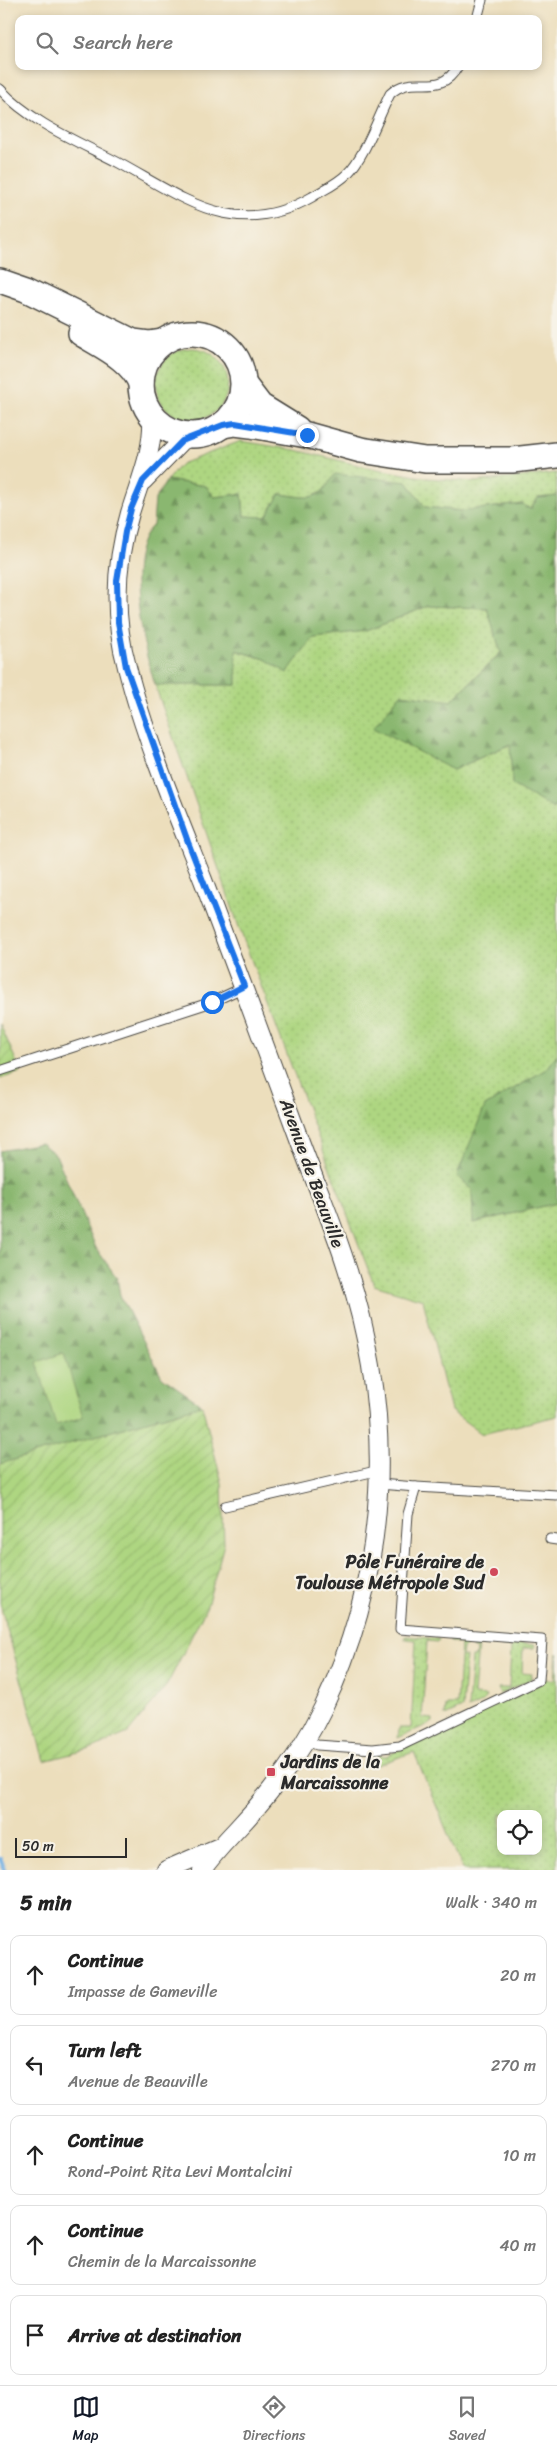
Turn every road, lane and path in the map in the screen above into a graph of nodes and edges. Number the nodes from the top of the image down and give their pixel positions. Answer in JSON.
{"nodes":[{"id":1,"x":482,"y":0,"type":"edge"},
{"id":2,"x":478,"y":15,"type":"edge"},
{"id":3,"x":455,"y":70,"type":"edge"},
{"id":4,"x":0,"y":89,"type":"edge"},
{"id":5,"x":0,"y":281,"type":"edge"},
{"id":6,"x":162,"y":342,"type":"junction"},
{"id":7,"x":141,"y":383,"type":"junction"},
{"id":8,"x":244,"y":386,"type":"junction"},
{"id":9,"x":152,"y":415,"type":"junction"},
{"id":10,"x":223,"y":425,"type":"junction"},
{"id":11,"x":193,"y":435,"type":"junction"},
{"id":12,"x":307,"y":435,"type":"junction"},
{"id":13,"x":557,"y":455,"type":"edge"},
{"id":14,"x":143,"y":481,"type":"junction"},
{"id":15,"x":244,"y":986,"type":"junction"},
{"id":16,"x":0,"y":1071,"type":"edge"},
{"id":17,"x":379,"y":1477,"type":"junction"},
{"id":18,"x":416,"y":1487,"type":"junction"},
{"id":19,"x":557,"y":1495,"type":"edge"},
{"id":20,"x":225,"y":1506,"type":"dead end"},
{"id":21,"x":305,"y":1740,"type":"junction"},
{"id":22,"x":217,"y":1848,"type":"junction"},
{"id":23,"x":166,"y":1870,"type":"edge"},
{"id":24,"x":202,"y":1870,"type":"edge"}],
"edges":[{"from":1,"to":2,"type":"lane"},
{"from":3,"to":4,"type":"lane"},
{"from":5,"to":6,"type":"main road"},
{"from":5,"to":7,"type":"main road"},
{"from":6,"to":7,"type":"main road"},
{"from":6,"to":8,"type":"main road"},
{"from":7,"to":9,"type":"main road"},
{"from":8,"to":10,"type":"main road"},
{"from":8,"to":12,"type":"main road"},
{"from":9,"to":11,"type":"main road"},
{"from":9,"to":14,"type":"street","name":"Avenue de Beauville"},
{"from":10,"to":11,"type":"main road"},
{"from":10,"to":12,"type":"main road"},
{"from":11,"to":14,"type":"street","name":"Avenue de Beauville"},
{"from":12,"to":13,"type":"main road"},
{"from":14,"to":15,"type":"street","name":"Avenue de Beauville"},
{"from":15,"to":16,"type":"lane"},
{"from":15,"to":17,"type":"street","name":"Avenue de Beauville"},
{"from":17,"to":18,"type":"lane"},
{"from":17,"to":20,"type":"lane"},
{"from":17,"to":21,"type":"street","name":"Avenue de Beauville"},
{"from":18,"to":19,"type":"lane"},
{"from":18,"to":21,"type":"lane"},
{"from":21,"to":22,"type":"street","name":"Avenue de Beauville"},
{"from":22,"to":23,"type":"street","name":"Avenue de Beauville"},
{"from":22,"to":24,"type":"street","name":"Avenue de Beauville"}]}
